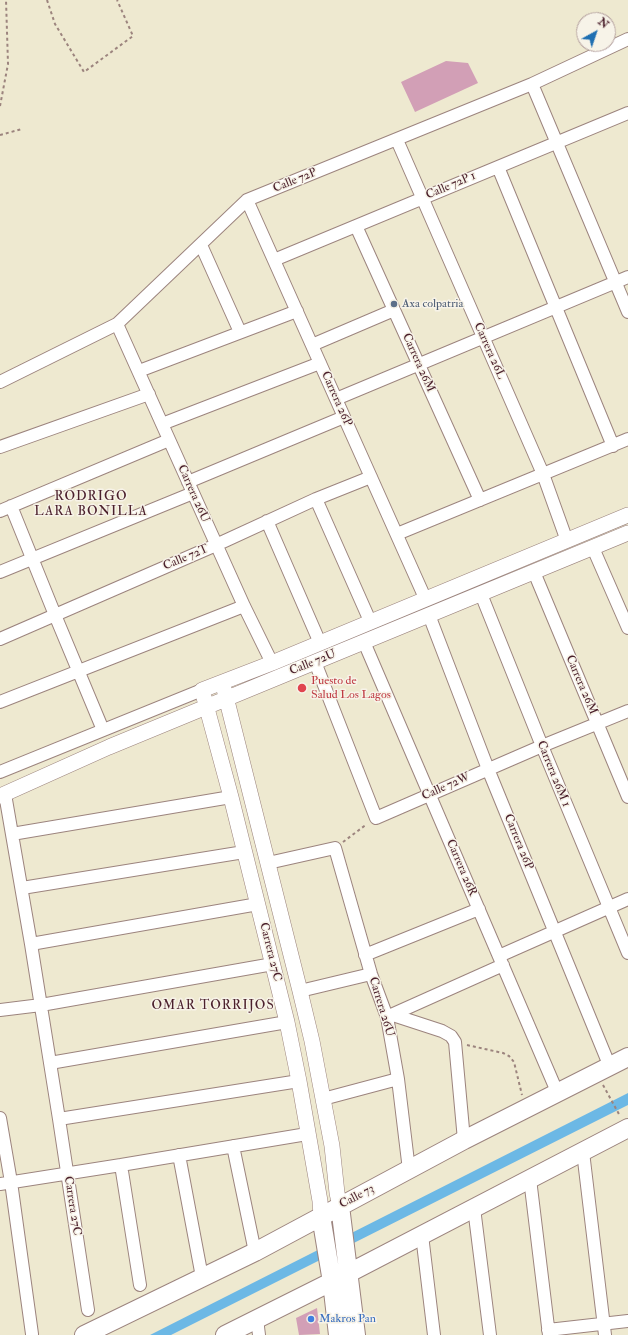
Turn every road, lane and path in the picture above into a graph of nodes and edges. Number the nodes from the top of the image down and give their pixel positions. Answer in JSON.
{"nodes":[{"id":1,"x":6,"y":0,"type":"edge"},
{"id":2,"x":47,"y":0,"type":"edge"},
{"id":3,"x":117,"y":0,"type":"edge"},
{"id":4,"x":628,"y":39,"type":"edge"},
{"id":5,"x":532,"y":84,"type":"junction"},
{"id":6,"x":0,"y":106,"type":"edge"},
{"id":7,"x":628,"y":113,"type":"edge"},
{"id":8,"x":22,"y":130,"type":"dead end"},
{"id":9,"x":0,"y":135,"type":"edge"},
{"id":10,"x":397,"y":140,"type":"junction"},
{"id":11,"x":557,"y":142,"type":"junction"},
{"id":12,"x":498,"y":167,"type":"junction"},
{"id":13,"x":422,"y":198,"type":"junction"},
{"id":14,"x":247,"y":200,"type":"junction"},
{"id":15,"x":356,"y":226,"type":"junction"},
{"id":16,"x":201,"y":245,"type":"junction"},
{"id":17,"x":274,"y":260,"type":"junction"},
{"id":18,"x":628,"y":277,"type":"edge"},
{"id":19,"x":616,"y":282,"type":"junction"},
{"id":20,"x":556,"y":307,"type":"junction"},
{"id":21,"x":394,"y":310,"type":"junction"},
{"id":22,"x":297,"y":311,"type":"junction"},
{"id":23,"x":628,"y":312,"type":"edge"},
{"id":24,"x":117,"y":324,"type":"junction"},
{"id":25,"x":240,"y":332,"type":"junction"},
{"id":26,"x":483,"y":338,"type":"junction"},
{"id":27,"x":312,"y":345,"type":"junction"},
{"id":28,"x":320,"y":363,"type":"junction"},
{"id":29,"x":418,"y":364,"type":"junction"},
{"id":30,"x":139,"y":371,"type":"junction"},
{"id":31,"x":0,"y":382,"type":"edge"},
{"id":32,"x":148,"y":394,"type":"junction"},
{"id":33,"x":336,"y":399,"type":"junction"},
{"id":34,"x":344,"y":417,"type":"junction"},
{"id":35,"x":162,"y":424,"type":"junction"},
{"id":36,"x":628,"y":439,"type":"edge"},
{"id":37,"x":169,"y":440,"type":"junction"},
{"id":38,"x":612,"y":446,"type":"junction"},
{"id":39,"x":0,"y":447,"type":"edge"},
{"id":40,"x":543,"y":474,"type":"junction"},
{"id":41,"x":371,"y":477,"type":"junction"},
{"id":42,"x":188,"y":482,"type":"junction"},
{"id":43,"x":193,"y":494,"type":"junction"},
{"id":44,"x":316,"y":499,"type":"junction"},
{"id":45,"x":480,"y":500,"type":"junction"},
{"id":46,"x":6,"y":509,"type":"edge"},
{"id":47,"x":628,"y":515,"type":"edge"},
{"id":48,"x":267,"y":521,"type":"junction"},
{"id":49,"x":397,"y":534,"type":"junction"},
{"id":50,"x":628,"y":534,"type":"edge"},
{"id":51,"x":567,"y":541,"type":"junction"},
{"id":52,"x":216,"y":545,"type":"junction"},
{"id":53,"x":593,"y":548,"type":"junction"},
{"id":54,"x":33,"y":559,"type":"junction"},
{"id":55,"x":0,"y":572,"type":"edge"},
{"id":56,"x":534,"y":572,"type":"junction"},
{"id":57,"x":481,"y":594,"type":"junction"},
{"id":58,"x":425,"y":598,"type":"junction"},
{"id":59,"x":244,"y":606,"type":"junction"},
{"id":60,"x":55,"y":615,"type":"junction"},
{"id":61,"x":429,"y":615,"type":"junction"},
{"id":62,"x":370,"y":621,"type":"junction"},
{"id":63,"x":628,"y":628,"type":"edge"},
{"id":64,"x":0,"y":638,"type":"edge"},
{"id":65,"x":320,"y":642,"type":"junction"},
{"id":66,"x":364,"y":642,"type":"junction"},
{"id":67,"x":315,"y":662,"type":"junction"},
{"id":68,"x":272,"y":663,"type":"junction"},
{"id":69,"x":78,"y":671,"type":"junction"},
{"id":70,"x":222,"y":683,"type":"junction"},
{"id":71,"x":202,"y":690,"type":"junction"},
{"id":72,"x":226,"y":698,"type":"junction"},
{"id":73,"x":0,"y":702,"type":"edge"},
{"id":74,"x":207,"y":708,"type":"junction"},
{"id":75,"x":628,"y":711,"type":"edge"},
{"id":76,"x":598,"y":724,"type":"junction"},
{"id":77,"x":103,"y":730,"type":"junction"},
{"id":78,"x":542,"y":746,"type":"junction"},
{"id":79,"x":488,"y":768,"type":"junction"},
{"id":80,"x":0,"y":772,"type":"edge"},
{"id":81,"x":430,"y":794,"type":"junction"},
{"id":82,"x":2,"y":795,"type":"edge"},
{"id":83,"x":231,"y":797,"type":"junction"},
{"id":84,"x":628,"y":797,"type":"edge"},
{"id":85,"x":376,"y":818,"type":"junction"},
{"id":86,"x":12,"y":834,"type":"junction"},
{"id":87,"x":335,"y":848,"type":"junction"},
{"id":88,"x":244,"y":852,"type":"junction"},
{"id":89,"x":268,"y":862,"type":"junction"},
{"id":90,"x":22,"y":888,"type":"junction"},
{"id":91,"x":628,"y":899,"type":"edge"},
{"id":92,"x":258,"y":904,"type":"junction"},
{"id":93,"x":609,"y":907,"type":"junction"},
{"id":94,"x":479,"y":909,"type":"junction"},
{"id":95,"x":554,"y":932,"type":"junction"},
{"id":96,"x":32,"y":944,"type":"junction"},
{"id":97,"x":628,"y":953,"type":"edge"},
{"id":98,"x":365,"y":955,"type":"junction"},
{"id":99,"x":501,"y":960,"type":"junction"},
{"id":100,"x":273,"y":964,"type":"junction"},
{"id":101,"x":371,"y":974,"type":"junction"},
{"id":102,"x":300,"y":991,"type":"junction"},
{"id":103,"x":41,"y":1005,"type":"junction"},
{"id":104,"x":0,"y":1010,"type":"edge"},
{"id":105,"x":390,"y":1016,"type":"junction"},
{"id":106,"x":287,"y":1022,"type":"junction"},
{"id":107,"x":453,"y":1039,"type":"junction"},
{"id":108,"x":628,"y":1058,"type":"edge"},
{"id":109,"x":50,"y":1064,"type":"junction"},
{"id":110,"x":610,"y":1067,"type":"junction"},
{"id":111,"x":398,"y":1079,"type":"junction"},
{"id":112,"x":299,"y":1081,"type":"junction"},
{"id":113,"x":604,"y":1087,"type":"dead end"},
{"id":114,"x":558,"y":1094,"type":"junction"},
{"id":115,"x":323,"y":1099,"type":"junction"},
{"id":116,"x":526,"y":1110,"type":"junction"},
{"id":117,"x":0,"y":1118,"type":"edge"},
{"id":118,"x":59,"y":1118,"type":"junction"},
{"id":119,"x":626,"y":1125,"type":"edge"},
{"id":120,"x":307,"y":1134,"type":"junction"},
{"id":121,"x":464,"y":1140,"type":"junction"},
{"id":122,"x":233,"y":1146,"type":"junction"},
{"id":123,"x":583,"y":1152,"type":"junction"},
{"id":124,"x":179,"y":1155,"type":"junction"},
{"id":125,"x":121,"y":1165,"type":"junction"},
{"id":126,"x":409,"y":1170,"type":"junction"},
{"id":127,"x":66,"y":1173,"type":"junction"},
{"id":128,"x":530,"y":1179,"type":"junction"},
{"id":129,"x":6,"y":1183,"type":"edge"},
{"id":130,"x":340,"y":1206,"type":"junction"},
{"id":131,"x":474,"y":1208,"type":"junction"},
{"id":132,"x":321,"y":1216,"type":"junction"},
{"id":133,"x":422,"y":1235,"type":"junction"},
{"id":134,"x":255,"y":1252,"type":"junction"},
{"id":135,"x":349,"y":1273,"type":"junction"},
{"id":136,"x":202,"y":1277,"type":"junction"},
{"id":137,"x":332,"y":1282,"type":"junction"},
{"id":138,"x":140,"y":1286,"type":"dead end"},
{"id":139,"x":88,"y":1310,"type":"dead end"},
{"id":140,"x":628,"y":1321,"type":"edge"},
{"id":141,"x":258,"y":1327,"type":"edge"},
{"id":142,"x":604,"y":1330,"type":"edge"},
{"id":143,"x":548,"y":1333,"type":"edge"},
{"id":144,"x":32,"y":1334,"type":"edge"},
{"id":145,"x":84,"y":1335,"type":"edge"},
{"id":146,"x":225,"y":1335,"type":"edge"},
{"id":147,"x":338,"y":1335,"type":"edge"},
{"id":148,"x":356,"y":1335,"type":"edge"},
{"id":149,"x":434,"y":1335,"type":"edge"},
{"id":150,"x":490,"y":1335,"type":"edge"}],
"edges":[{"from":1,"to":6,"type":"path"},
{"from":2,"to":3,"type":"path"},
{"from":4,"to":5,"type":"street","name":"Calle 72P"},
{"from":5,"to":10,"type":"street","name":"Calle 72P"},
{"from":5,"to":11,"type":"street"},
{"from":7,"to":11,"type":"street","name":"Calle 72P 1"},
{"from":8,"to":9,"type":"path"},
{"from":10,"to":13,"type":"street","name":"Carrera 26L"},
{"from":10,"to":14,"type":"street","name":"Calle 72P"},
{"from":11,"to":12,"type":"street","name":"Calle 72P 1"},
{"from":11,"to":19,"type":"street"},
{"from":12,"to":13,"type":"street","name":"Calle 72P 1"},
{"from":12,"to":20,"type":"street"},
{"from":13,"to":15,"type":"street","name":"Calle 72P 1"},
{"from":13,"to":26,"type":"street","name":"Carrera 26L"},
{"from":14,"to":16,"type":"street","name":"Calle 72P"},
{"from":14,"to":17,"type":"street","name":"Carrera 26P"},
{"from":15,"to":17,"type":"street","name":"Calle 72P 1"},
{"from":15,"to":21,"type":"street","name":"Carrera 26M"},
{"from":16,"to":24,"type":"street","name":"Calle 72P"},
{"from":16,"to":25,"type":"street"},
{"from":17,"to":22,"type":"street","name":"Carrera 26P"},
{"from":18,"to":19,"type":"street"},
{"from":19,"to":20,"type":"street"},
{"from":19,"to":23,"type":"street"},
{"from":20,"to":26,"type":"street"},
{"from":20,"to":38,"type":"street"},
{"from":21,"to":27,"type":"street"},
{"from":21,"to":29,"type":"street","name":"Carrera 26M"},
{"from":22,"to":25,"type":"street"},
{"from":22,"to":27,"type":"street","name":"Carrera 26P"},
{"from":24,"to":30,"type":"street","name":"Carrera 26U"},
{"from":24,"to":31,"type":"street","name":"Calle 72P"},
{"from":25,"to":30,"type":"street"},
{"from":26,"to":29,"type":"street"},
{"from":26,"to":40,"type":"street","name":"Carrera 26L"},
{"from":27,"to":28,"type":"street","name":"Carrera 26P"},
{"from":28,"to":33,"type":"street","name":"Carrera 26P"},
{"from":28,"to":35,"type":"street"},
{"from":29,"to":33,"type":"street"},
{"from":29,"to":45,"type":"street","name":"Carrera 26M"},
{"from":30,"to":32,"type":"street","name":"Carrera 26U"},
{"from":32,"to":35,"type":"street","name":"Carrera 26U"},
{"from":32,"to":39,"type":"street"},
{"from":33,"to":34,"type":"street","name":"Carrera 26P"},
{"from":34,"to":41,"type":"street","name":"Carrera 26P"},
{"from":34,"to":42,"type":"street"},
{"from":35,"to":37,"type":"street","name":"Carrera 26U"},
{"from":36,"to":38,"type":"street"},
{"from":37,"to":42,"type":"street","name":"Carrera 26U"},
{"from":37,"to":46,"type":"street"},
{"from":38,"to":40,"type":"street"},
{"from":40,"to":45,"type":"street"},
{"from":40,"to":51,"type":"street","name":"Carrera 26L"},
{"from":41,"to":44,"type":"street","name":"Calle 72T"},
{"from":41,"to":49,"type":"street","name":"Carrera 26P"},
{"from":42,"to":43,"type":"street","name":"Carrera 26U"},
{"from":43,"to":52,"type":"street","name":"Carrera 26U"},
{"from":43,"to":54,"type":"street"},
{"from":44,"to":48,"type":"street","name":"Calle 72T"},
{"from":44,"to":62,"type":"street"},
{"from":45,"to":49,"type":"street"},
{"from":46,"to":54,"type":"street"},
{"from":47,"to":51,"type":"street","name":"Calle 72U"},
{"from":48,"to":52,"type":"street","name":"Calle 72T"},
{"from":48,"to":65,"type":"street"},
{"from":49,"to":58,"type":"street","name":"Carrera 26P"},
{"from":50,"to":53,"type":"street","name":"Calle 72U"},
{"from":51,"to":58,"type":"street","name":"Calle 72U"},
{"from":52,"to":59,"type":"street","name":"Carrera 26U"},
{"from":52,"to":60,"type":"street","name":"Calle 72T"},
{"from":53,"to":56,"type":"street","name":"Calle 72U"},
{"from":53,"to":63,"type":"street"},
{"from":54,"to":55,"type":"street"},
{"from":54,"to":60,"type":"street"},
{"from":56,"to":57,"type":"street","name":"Calle 72U"},
{"from":56,"to":76,"type":"street","name":"Carrera 26M"},
{"from":57,"to":61,"type":"street","name":"Calle 72U"},
{"from":57,"to":78,"type":"street","name":"Carrera 26M 1"},
{"from":58,"to":62,"type":"street","name":"Calle 72U"},
{"from":59,"to":68,"type":"street","name":"Carrera 26U"},
{"from":59,"to":69,"type":"street"},
{"from":60,"to":64,"type":"street","name":"Calle 72T"},
{"from":60,"to":69,"type":"street"},
{"from":61,"to":66,"type":"street","name":"Calle 72U"},
{"from":61,"to":79,"type":"street","name":"Carrera 26P"},
{"from":62,"to":65,"type":"street","name":"Calle 72U"},
{"from":65,"to":68,"type":"street","name":"Calle 72U"},
{"from":66,"to":67,"type":"street","name":"Calle 72U"},
{"from":66,"to":81,"type":"street","name":"Carrera 26R"},
{"from":67,"to":72,"type":"street","name":"Calle 72U"},
{"from":67,"to":85,"type":"street"},
{"from":68,"to":70,"type":"street","name":"Calle 72U"},
{"from":69,"to":73,"type":"street"},
{"from":69,"to":77,"type":"street"},
{"from":70,"to":71,"type":"street","name":"Calle 72U"},
{"from":70,"to":72,"type":"street","name":"Carrera 27C"},
{"from":71,"to":74,"type":"street","name":"Carrera 27C"},
{"from":71,"to":77,"type":"street","name":"Calle 72U"},
{"from":72,"to":74,"type":"street","name":"Calle 72U"},
{"from":72,"to":89,"type":"street","name":"Carrera 27C"},
{"from":74,"to":82,"type":"street","name":"Calle 72U"},
{"from":74,"to":83,"type":"street","name":"Carrera 27C"},
{"from":75,"to":76,"type":"street","name":"Calle 72W"},
{"from":76,"to":78,"type":"street","name":"Calle 72W"},
{"from":76,"to":84,"type":"street","name":"Carrera 26M"},
{"from":77,"to":80,"type":"street","name":"Calle 72U"},
{"from":78,"to":79,"type":"street","name":"Calle 72W"},
{"from":78,"to":93,"type":"street","name":"Carrera 26M 1"},
{"from":79,"to":81,"type":"street","name":"Calle 72W"},
{"from":79,"to":95,"type":"street","name":"Carrera 26P"},
{"from":81,"to":85,"type":"street","name":"Calle 72W"},
{"from":81,"to":94,"type":"street","name":"Carrera 26R"},
{"from":82,"to":86,"type":"street","name":"Carrera 27C"},
{"from":83,"to":86,"type":"street"},
{"from":83,"to":88,"type":"street","name":"Carrera 27C"},
{"from":85,"to":87,"type":"path"},
{"from":86,"to":90,"type":"street","name":"Carrera 27C"},
{"from":87,"to":89,"type":"street"},
{"from":87,"to":98,"type":"street","name":"Carrera 26U"},
{"from":88,"to":90,"type":"street"},
{"from":88,"to":92,"type":"street","name":"Carrera 27C"},
{"from":89,"to":102,"type":"street","name":"Carrera 27C"},
{"from":90,"to":96,"type":"street","name":"Carrera 27C"},
{"from":91,"to":93,"type":"street"},
{"from":92,"to":96,"type":"street"},
{"from":92,"to":100,"type":"street","name":"Carrera 27C"},
{"from":93,"to":95,"type":"street"},
{"from":93,"to":97,"type":"street","name":"Carrera 26M 1"},
{"from":94,"to":98,"type":"street"},
{"from":94,"to":99,"type":"street","name":"Carrera 26R"},
{"from":95,"to":99,"type":"street"},
{"from":95,"to":110,"type":"street","name":"Carrera 26P"},
{"from":96,"to":103,"type":"street","name":"Carrera 27C"},
{"from":98,"to":101,"type":"street","name":"Carrera 26U"},
{"from":99,"to":105,"type":"street"},
{"from":99,"to":114,"type":"street","name":"Carrera 26R"},
{"from":100,"to":103,"type":"street"},
{"from":100,"to":106,"type":"street","name":"Carrera 27C"},
{"from":101,"to":102,"type":"street"},
{"from":101,"to":105,"type":"street","name":"Carrera 26U"},
{"from":102,"to":115,"type":"street","name":"Carrera 27C"},
{"from":103,"to":104,"type":"street"},
{"from":103,"to":109,"type":"street","name":"Carrera 27C"},
{"from":105,"to":107,"type":"street"},
{"from":105,"to":111,"type":"street","name":"Carrera 26U"},
{"from":106,"to":109,"type":"street"},
{"from":106,"to":112,"type":"street","name":"Carrera 27C"},
{"from":107,"to":116,"type":"path"},
{"from":107,"to":121,"type":"street"},
{"from":108,"to":110,"type":"main road","name":"Calle 73"},
{"from":109,"to":118,"type":"street","name":"Carrera 27C"},
{"from":110,"to":114,"type":"main road","name":"Calle 73"},
{"from":111,"to":115,"type":"street"},
{"from":111,"to":126,"type":"street","name":"Carrera 26U"},
{"from":112,"to":118,"type":"street"},
{"from":112,"to":120,"type":"street","name":"Carrera 27C"},
{"from":113,"to":119,"type":"path"},
{"from":114,"to":116,"type":"main road","name":"Calle 73"},
{"from":115,"to":130,"type":"street","name":"Carrera 27C"},
{"from":116,"to":121,"type":"main road","name":"Calle 73"},
{"from":117,"to":129,"type":"street"},
{"from":118,"to":127,"type":"street","name":"Carrera 27C"},
{"from":119,"to":123,"type":"main road"},
{"from":120,"to":122,"type":"street"},
{"from":120,"to":132,"type":"street","name":"Carrera 27C"},
{"from":121,"to":126,"type":"main road","name":"Calle 73"},
{"from":122,"to":124,"type":"street"},
{"from":122,"to":134,"type":"street"},
{"from":123,"to":128,"type":"main road"},
{"from":123,"to":142,"type":"street"},
{"from":124,"to":125,"type":"street"},
{"from":124,"to":136,"type":"street"},
{"from":125,"to":127,"type":"street"},
{"from":125,"to":138,"type":"street"},
{"from":126,"to":130,"type":"main road","name":"Calle 73"},
{"from":127,"to":129,"type":"street"},
{"from":127,"to":139,"type":"street","name":"Carrera 27C"},
{"from":128,"to":131,"type":"main road"},
{"from":128,"to":143,"type":"street"},
{"from":129,"to":144,"type":"street"},
{"from":130,"to":132,"type":"main road","name":"Calle 73"},
{"from":130,"to":135,"type":"main road"},
{"from":131,"to":133,"type":"main road"},
{"from":131,"to":150,"type":"street"},
{"from":132,"to":134,"type":"main road","name":"Calle 73"},
{"from":132,"to":137,"type":"main road"},
{"from":133,"to":135,"type":"main road"},
{"from":133,"to":149,"type":"street"},
{"from":134,"to":136,"type":"main road","name":"Calle 73"},
{"from":135,"to":137,"type":"main road"},
{"from":135,"to":148,"type":"main road"},
{"from":136,"to":145,"type":"main road","name":"Calle 73"},
{"from":137,"to":141,"type":"main road"},
{"from":137,"to":147,"type":"main road"},
{"from":140,"to":142,"type":"street"},
{"from":141,"to":146,"type":"main road"},
{"from":142,"to":143,"type":"street"}]}
